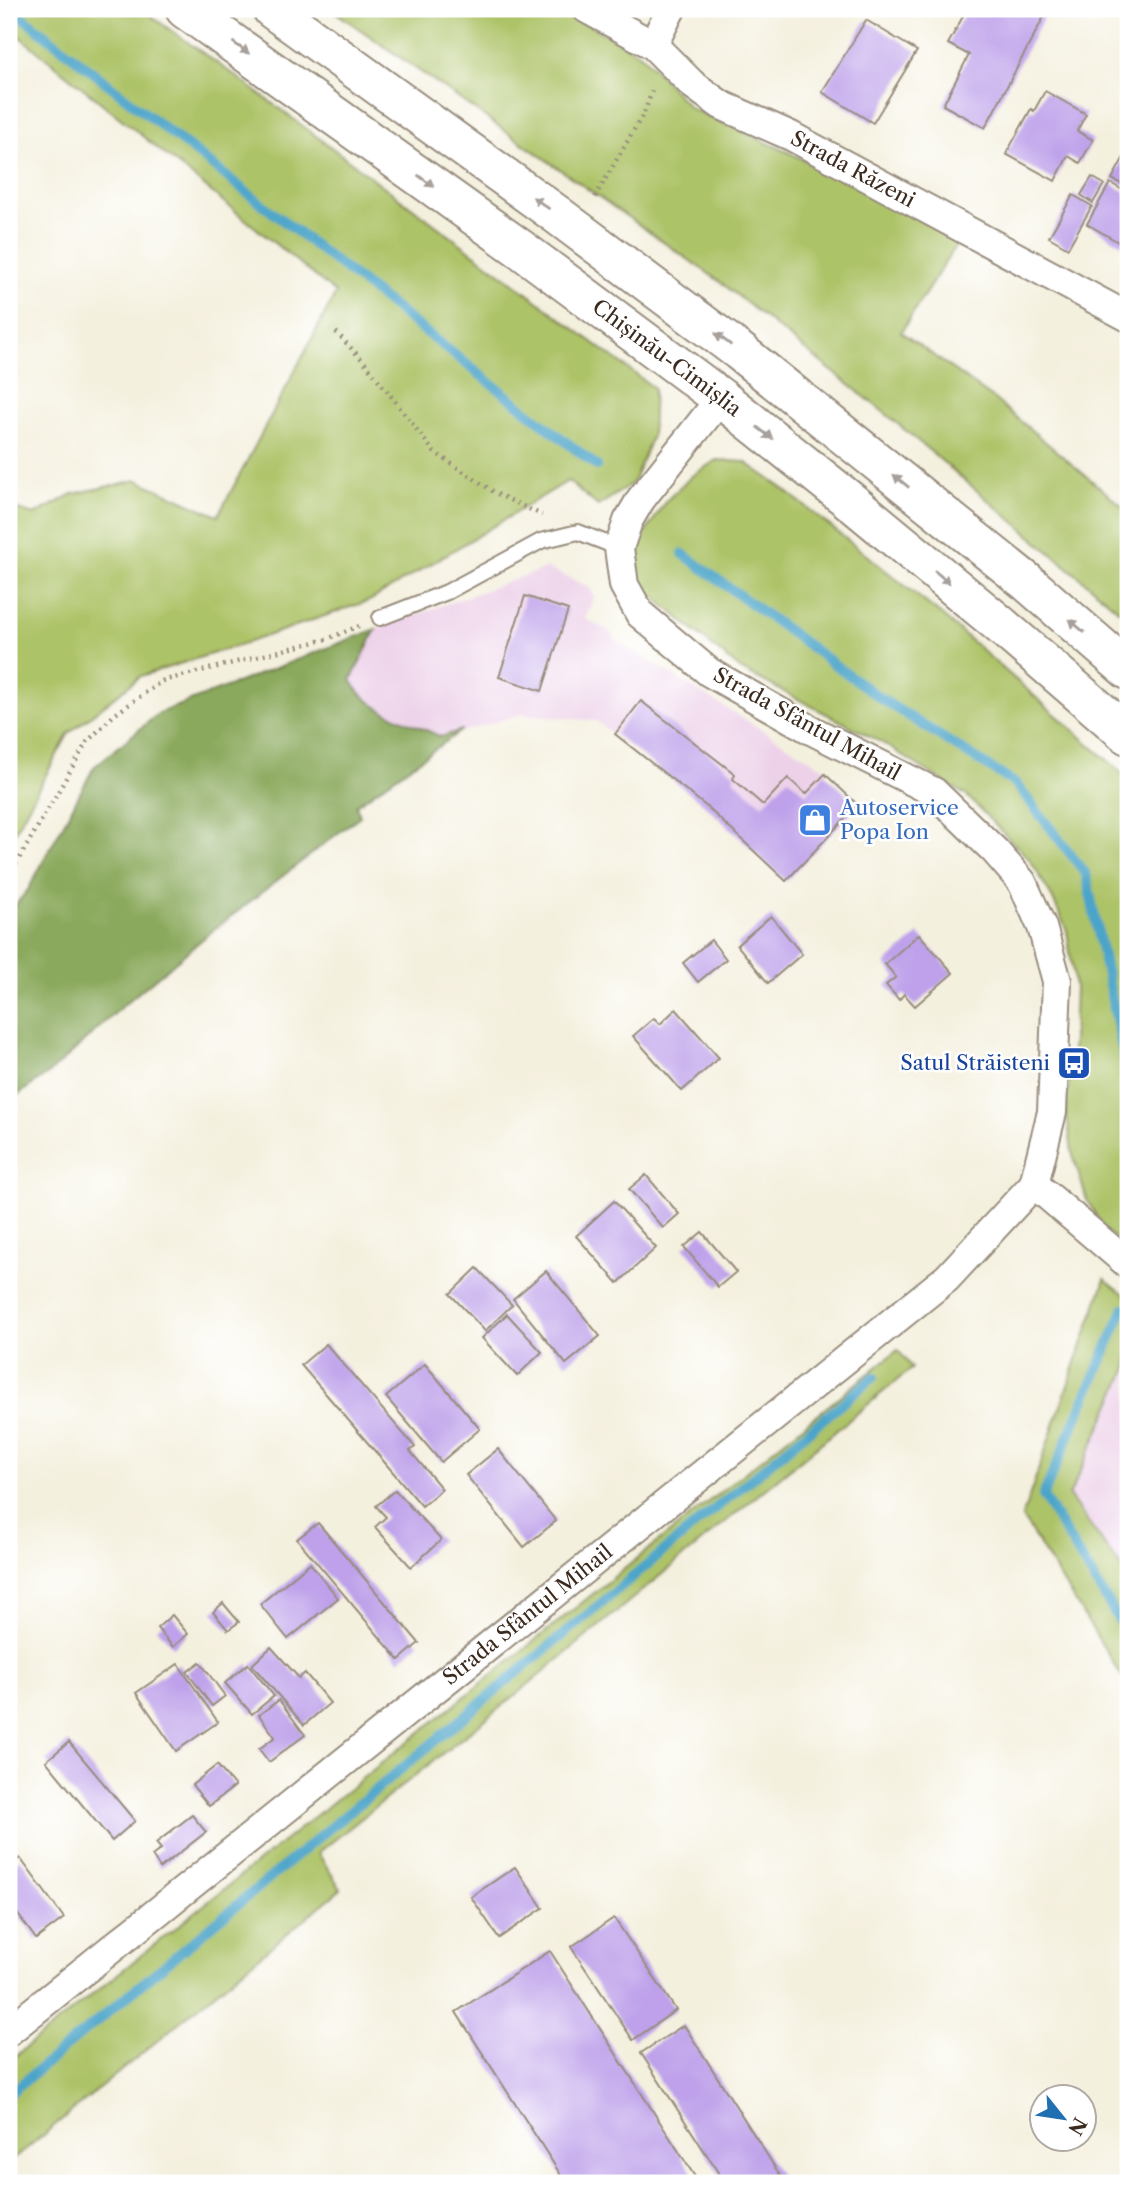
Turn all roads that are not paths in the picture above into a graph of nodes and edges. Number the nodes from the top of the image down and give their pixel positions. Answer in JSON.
{"nodes":[{"id":1,"x":185,"y":9,"type":"edge"},
{"id":2,"x":272,"y":9,"type":"edge"},
{"id":3,"x":586,"y":9,"type":"edge"},
{"id":4,"x":671,"y":9,"type":"edge"},
{"id":5,"x":653,"y":45,"type":"junction"},
{"id":6,"x":1128,"y":317,"type":"edge"},
{"id":7,"x":721,"y":398,"type":"junction"},
{"id":8,"x":619,"y":548,"type":"junction"},
{"id":9,"x":380,"y":618,"type":"road end"},
{"id":10,"x":1128,"y":670,"type":"edge"},
{"id":11,"x":1128,"y":735,"type":"edge"},
{"id":12,"x":1034,"y":1184,"type":"junction"},
{"id":13,"x":1128,"y":1264,"type":"edge"},
{"id":14,"x":9,"y":2031,"type":"edge"}],
"edges":[{"from":1,"to":7,"type":"highway","name":"Chișinău-Cimișlia","one_way":true},
{"from":10,"to":2,"type":"highway","one_way":true},
{"from":3,"to":5,"type":"street","name":"Strada Răzeni"},
{"from":4,"to":5,"type":"street"},
{"from":5,"to":6,"type":"street","name":"Strada Răzeni"},
{"from":7,"to":8,"type":"street","name":"Strada Sfântul Mihail"},
{"from":7,"to":11,"type":"highway","name":"Chișinău-Cimișlia","one_way":true},
{"from":8,"to":9,"type":"lane"},
{"from":8,"to":12,"type":"street","name":"Strada Sfântul Mihail"},
{"from":12,"to":13,"type":"street"},
{"from":12,"to":14,"type":"street","name":"Strada Sfântul Mihail"}]}
